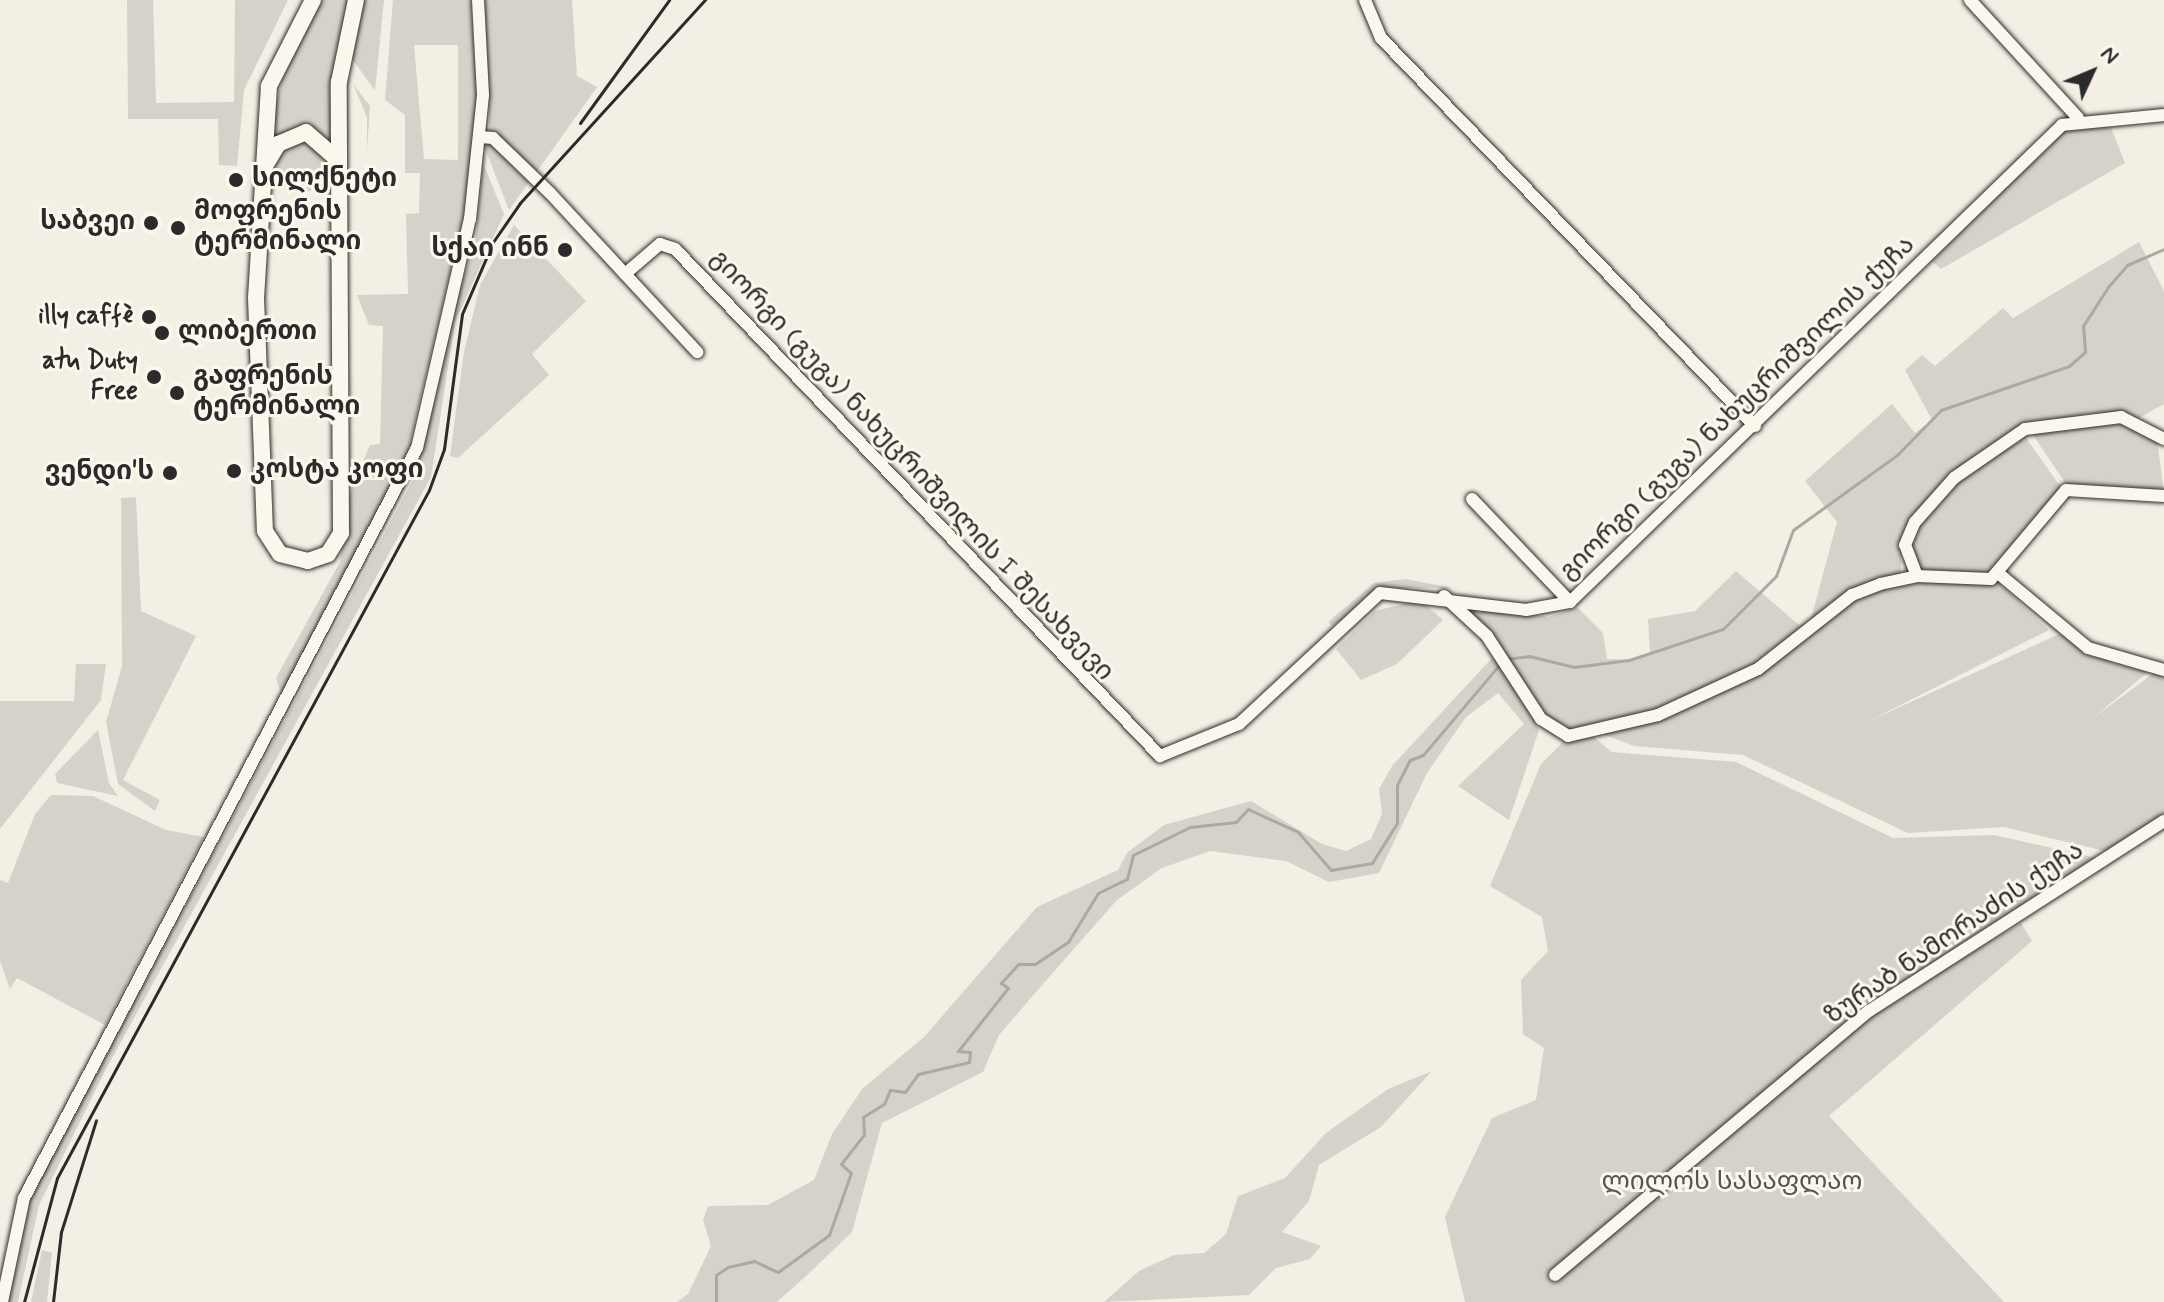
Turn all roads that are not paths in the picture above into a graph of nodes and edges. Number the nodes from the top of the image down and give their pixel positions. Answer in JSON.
{"nodes":[{"id":1,"x":313,"y":0,"type":"edge"},
{"id":2,"x":356,"y":0,"type":"edge"},
{"id":3,"x":478,"y":0,"type":"edge"},
{"id":4,"x":1365,"y":0,"type":"edge"},
{"id":5,"x":1970,"y":0,"type":"edge"},
{"id":6,"x":2164,"y":115,"type":"edge"},
{"id":7,"x":2078,"y":118,"type":"junction"},
{"id":8,"x":480,"y":137,"type":"junction"},
{"id":9,"x":338,"y":161,"type":"junction"},
{"id":10,"x":263,"y":172,"type":"junction"},
{"id":11,"x":625,"y":274,"type":"junction"},
{"id":12,"x":697,"y":352,"type":"dead end"},
{"id":13,"x":1755,"y":426,"type":"junction"},
{"id":14,"x":2164,"y":439,"type":"edge"},
{"id":15,"x":2160,"y":497,"type":"edge"},
{"id":16,"x":1472,"y":499,"type":"dead end"},
{"id":17,"x":1998,"y":573,"type":"junction"},
{"id":18,"x":1917,"y":576,"type":"junction"},
{"id":19,"x":1444,"y":596,"type":"junction"},
{"id":20,"x":1570,"y":602,"type":"junction"},
{"id":21,"x":2157,"y":669,"type":"edge"},
{"id":22,"x":1160,"y":756,"type":"joint"},
{"id":23,"x":2164,"y":821,"type":"edge"},
{"id":24,"x":1555,"y":1275,"type":"dead end"},
{"id":25,"x":2,"y":1302,"type":"edge"}],
"edges":[{"from":1,"to":10,"type":"main road"},
{"from":2,"to":9,"type":"main road"},
{"from":3,"to":8,"type":"street"},
{"from":4,"to":13,"type":"street"},
{"from":5,"to":7,"type":"street"},
{"from":6,"to":7,"type":"street"},
{"from":7,"to":13,"type":"street","name":"გიორგი (გუგა) ნახუცრიშვილის ქუჩა"},
{"from":8,"to":11,"type":"street"},
{"from":8,"to":25,"type":"street"},
{"from":9,"to":10,"type":"main road"},
{"from":9,"to":10,"type":"main road"},
{"from":11,"to":12,"type":"street"},
{"from":11,"to":22,"type":"street","name":"გიორგი (გუგა) ნახუცრიშვილის I შესახვევი"},
{"from":13,"to":20,"type":"street","name":"გიორგი (გუგა) ნახუცრიშვილის ქუჩა"},
{"from":14,"to":18,"type":"street"},
{"from":15,"to":17,"type":"street"},
{"from":16,"to":20,"type":"street"},
{"from":17,"to":18,"type":"street"},
{"from":17,"to":21,"type":"street"},
{"from":18,"to":19,"type":"street"},
{"from":19,"to":20,"type":"street","name":"გიორგი (გუგა) ნახუცრიშვილის ქუჩა"},
{"from":19,"to":22,"type":"street","name":"გიორგი (გუგა) ნახუცრიშვილის ქუჩა"},
{"from":23,"to":24,"type":"street","name":"ზურაბ ნამორაძის ქუჩა"}]}
